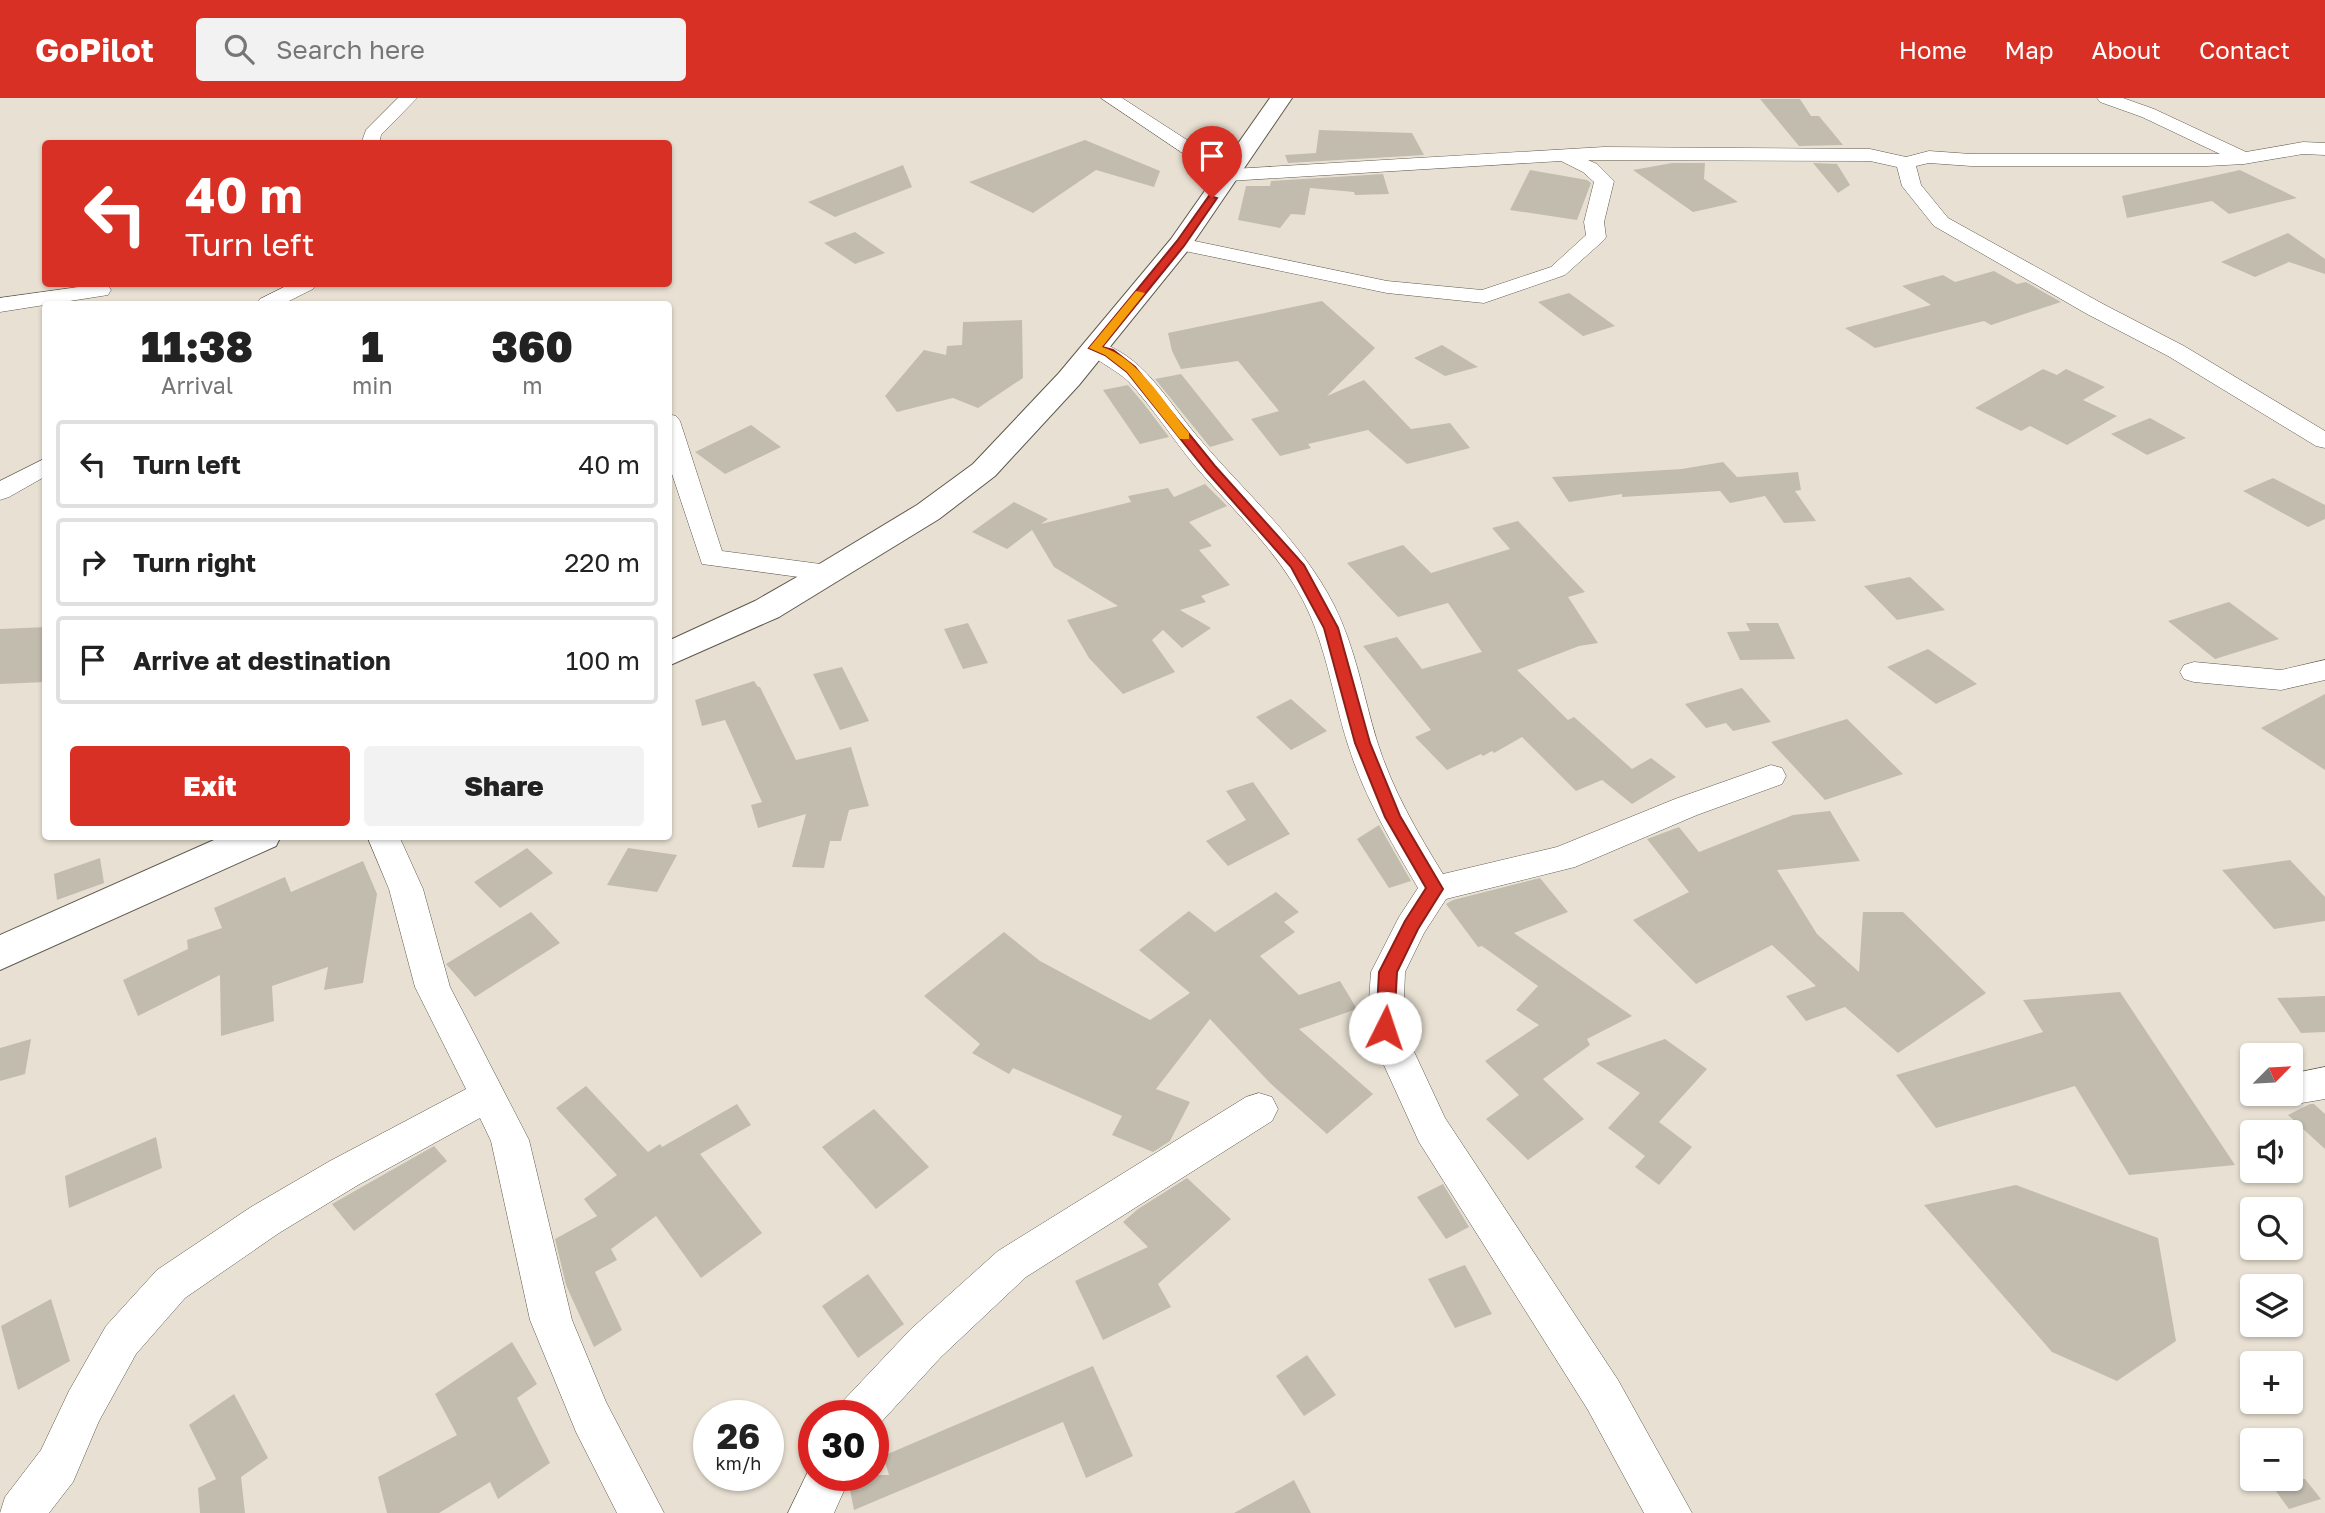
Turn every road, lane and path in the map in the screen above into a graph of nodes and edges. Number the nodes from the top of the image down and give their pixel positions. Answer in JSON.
{"nodes":[{"id":1,"x":408,"y":98,"type":"edge"},
{"id":2,"x":1110,"y":98,"type":"edge"},
{"id":3,"x":1281,"y":98,"type":"edge"},
{"id":4,"x":2106,"y":98,"type":"edge"},
{"id":5,"x":371,"y":140,"type":"edge"},
{"id":6,"x":2304,"y":148,"type":"junction"},
{"id":7,"x":2325,"y":151,"type":"edge"},
{"id":8,"x":1565,"y":156,"type":"junction"},
{"id":9,"x":2244,"y":158,"type":"junction"},
{"id":10,"x":1906,"y":163,"type":"junction"},
{"id":11,"x":2325,"y":167,"type":"edge"},
{"id":12,"x":1228,"y":175,"type":"junction"},
{"id":13,"x":1180,"y":244,"type":"junction"},
{"id":14,"x":50,"y":287,"type":"edge"},
{"id":15,"x":299,"y":287,"type":"edge"},
{"id":16,"x":100,"y":290,"type":"dead end"},
{"id":17,"x":33,"y":299,"type":"junction"},
{"id":18,"x":274,"y":301,"type":"edge"},
{"id":19,"x":0,"y":305,"type":"edge"},
{"id":20,"x":1094,"y":348,"type":"junction"},
{"id":21,"x":672,"y":434,"type":"edge"},
{"id":22,"x":2325,"y":441,"type":"edge"},
{"id":23,"x":42,"y":468,"type":"edge"},
{"id":24,"x":0,"y":492,"type":"edge"},
{"id":25,"x":828,"y":573,"type":"junction"},
{"id":26,"x":672,"y":653,"type":"edge"},
{"id":27,"x":2325,"y":670,"type":"edge"},
{"id":28,"x":2193,"y":672,"type":"dead end"},
{"id":29,"x":1771,"y":776,"type":"dead end"},
{"id":30,"x":253,"y":840,"type":"edge"},
{"id":31,"x":385,"y":840,"type":"edge"},
{"id":32,"x":1435,"y":889,"type":"junction"},
{"id":33,"x":0,"y":953,"type":"edge"},
{"id":34,"x":489,"y":1095,"type":"junction"},
{"id":35,"x":1259,"y":1109,"type":"dead end"},
{"id":36,"x":873,"y":1400,"type":"edge"},
{"id":37,"x":821,"y":1491,"type":"edge"},
{"id":38,"x":636,"y":1511,"type":"edge"},
{"id":39,"x":21,"y":1513,"type":"edge"},
{"id":40,"x":811,"y":1513,"type":"edge"},
{"id":41,"x":1669,"y":1513,"type":"edge"}],
"edges":[{"from":1,"to":5,"type":"street"},
{"from":2,"to":12,"type":"street"},
{"from":3,"to":12,"type":"main road"},
{"from":4,"to":9,"type":"street"},
{"from":6,"to":7,"type":"street"},
{"from":6,"to":9,"type":"street"},
{"from":6,"to":11,"type":"street"},
{"from":8,"to":10,"type":"street"},
{"from":8,"to":12,"type":"street"},
{"from":8,"to":13,"type":"street"},
{"from":9,"to":10,"type":"street"},
{"from":10,"to":22,"type":"street"},
{"from":12,"to":13,"type":"main road"},
{"from":13,"to":20,"type":"main road"},
{"from":14,"to":17,"type":"street"},
{"from":15,"to":18,"type":"street"},
{"from":16,"to":17,"type":"street"},
{"from":17,"to":19,"type":"street"},
{"from":20,"to":25,"type":"main road"},
{"from":20,"to":32,"type":"street"},
{"from":21,"to":25,"type":"street"},
{"from":23,"to":24,"type":"street"},
{"from":25,"to":26,"type":"main road"},
{"from":27,"to":28,"type":"street"},
{"from":29,"to":32,"type":"street"},
{"from":30,"to":33,"type":"main road"},
{"from":31,"to":34,"type":"street"},
{"from":32,"to":41,"type":"street"},
{"from":34,"to":38,"type":"street"},
{"from":34,"to":39,"type":"street"},
{"from":35,"to":36,"type":"street"},
{"from":37,"to":40,"type":"street"}]}
